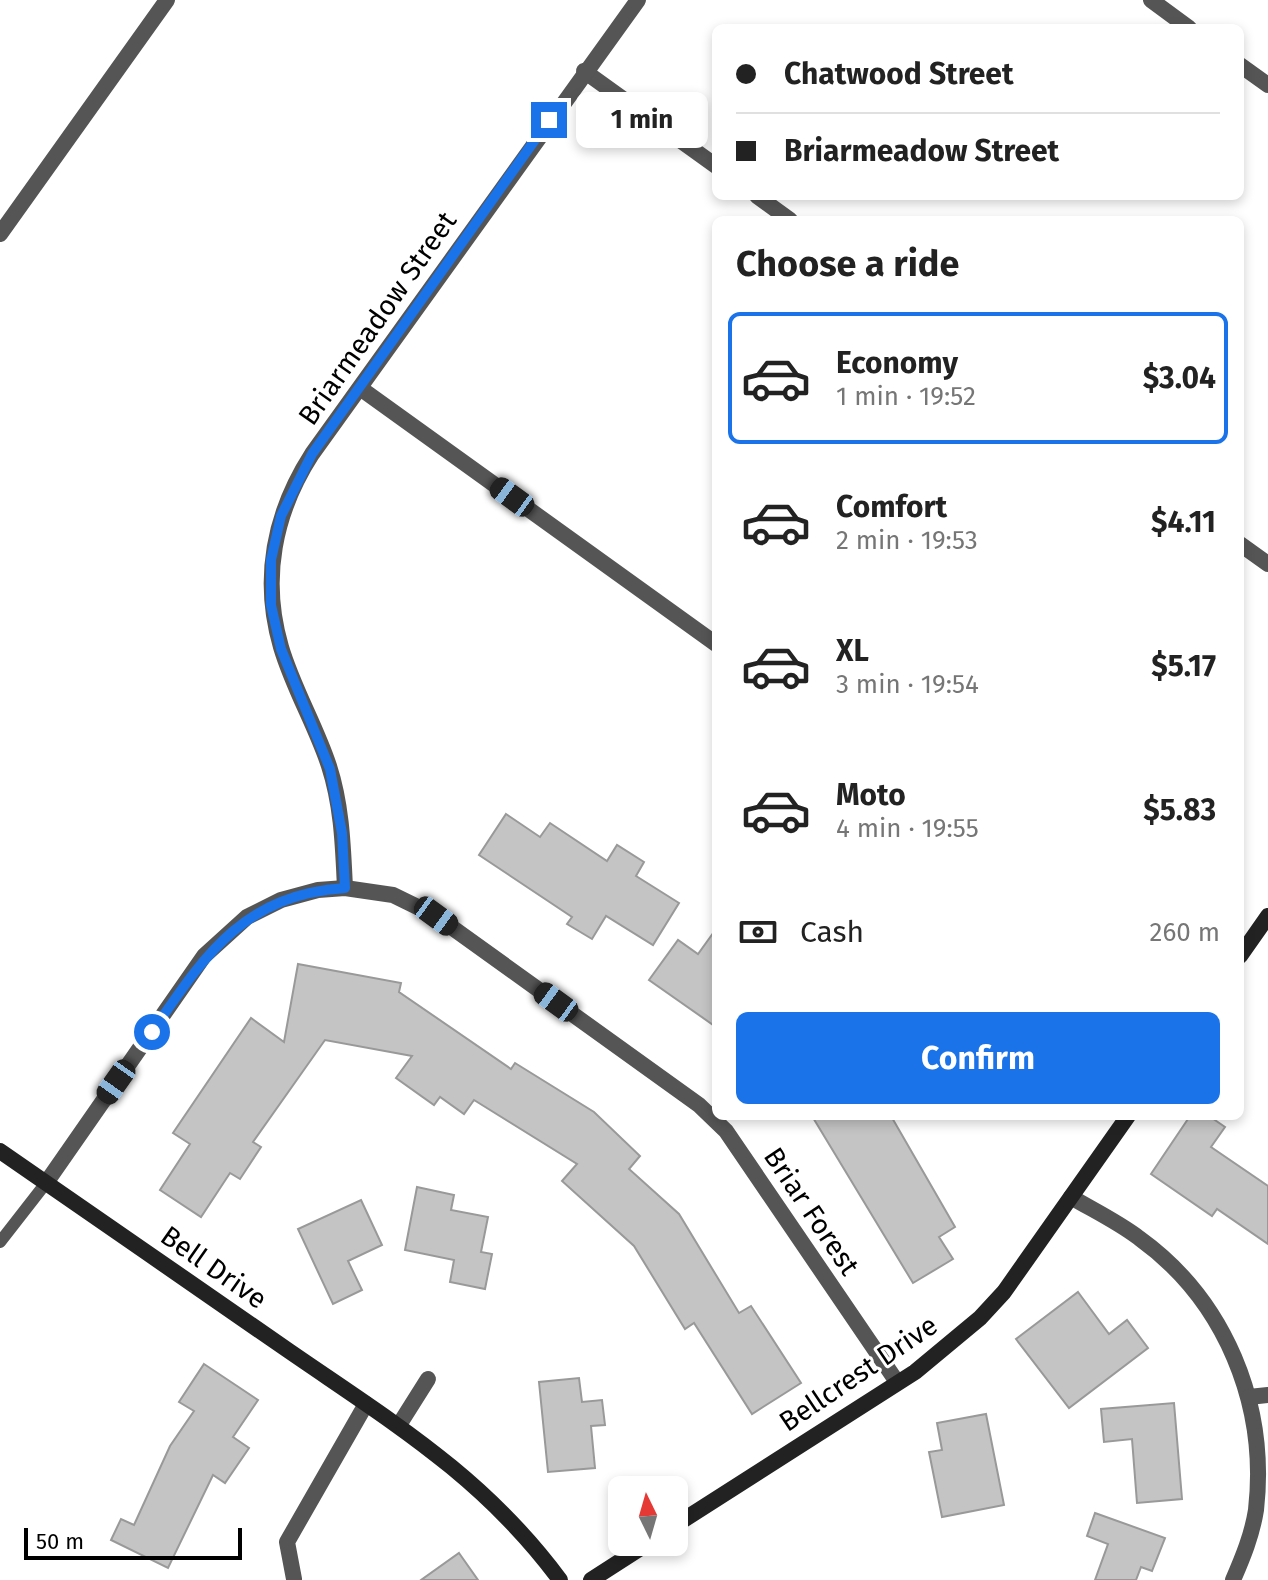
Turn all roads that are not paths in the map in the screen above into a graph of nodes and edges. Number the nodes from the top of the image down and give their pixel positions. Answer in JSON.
{"nodes":[{"id":1,"x":167,"y":0,"type":"edge"},
{"id":2,"x":638,"y":0,"type":"edge"},
{"id":3,"x":1151,"y":0,"type":"edge"},
{"id":4,"x":1184,"y":24,"type":"edge"},
{"id":5,"x":1244,"y":68,"type":"edge"},
{"id":6,"x":584,"y":71,"type":"junction"},
{"id":7,"x":1268,"y":85,"type":"edge"},
{"id":8,"x":712,"y":163,"type":"edge"},
{"id":9,"x":762,"y":200,"type":"edge"},
{"id":10,"x":784,"y":216,"type":"edge"},
{"id":11,"x":0,"y":234,"type":"edge"},
{"id":12,"x":360,"y":388,"type":"junction"},
{"id":13,"x":1244,"y":547,"type":"edge"},
{"id":14,"x":1268,"y":564,"type":"edge"},
{"id":15,"x":712,"y":641,"type":"edge"},
{"id":16,"x":345,"y":888,"type":"junction"},
{"id":17,"x":1268,"y":916,"type":"edge"},
{"id":18,"x":1244,"y":950,"type":"edge"},
{"id":19,"x":712,"y":1118,"type":"edge"},
{"id":20,"x":715,"y":1120,"type":"edge"},
{"id":21,"x":1125,"y":1120,"type":"edge"},
{"id":22,"x":0,"y":1151,"type":"edge"},
{"id":23,"x":46,"y":1183,"type":"junction"},
{"id":24,"x":1071,"y":1197,"type":"junction"},
{"id":25,"x":0,"y":1242,"type":"edge"},
{"id":26,"x":428,"y":1379,"type":"dead end"},
{"id":27,"x":897,"y":1382,"type":"junction"},
{"id":28,"x":1268,"y":1395,"type":"edge"},
{"id":29,"x":1249,"y":1397,"type":"junction"},
{"id":30,"x":366,"y":1404,"type":"junction"},
{"id":31,"x":399,"y":1425,"type":"junction"},
{"id":32,"x":688,"y":1517,"type":"edge"},
{"id":33,"x":628,"y":1556,"type":"edge"},
{"id":34,"x":294,"y":1579,"type":"edge"},
{"id":35,"x":560,"y":1580,"type":"edge"},
{"id":36,"x":591,"y":1580,"type":"edge"},
{"id":37,"x":1233,"y":1580,"type":"edge"}],
"edges":[{"from":1,"to":11,"type":"street"},
{"from":2,"to":6,"type":"street","name":"Briarmeadow Street"},
{"from":3,"to":4,"type":"street"},
{"from":5,"to":7,"type":"street"},
{"from":6,"to":8,"type":"street"},
{"from":6,"to":12,"type":"street","name":"Briarmeadow Street"},
{"from":9,"to":10,"type":"street"},
{"from":12,"to":15,"type":"street"},
{"from":12,"to":16,"type":"street","name":"Briarmeadow Street"},
{"from":13,"to":14,"type":"street"},
{"from":16,"to":19,"type":"street","name":"Briar Forest"},
{"from":16,"to":23,"type":"street","name":"Briar Forest"},
{"from":17,"to":18,"type":"street"},
{"from":20,"to":27,"type":"street","name":"Briar Forest"},
{"from":21,"to":24,"type":"street","name":"Bellcrest Drive"},
{"from":22,"to":23,"type":"street","name":"Bell Drive"},
{"from":23,"to":25,"type":"lane"},
{"from":23,"to":30,"type":"street","name":"Bell Drive"},
{"from":24,"to":27,"type":"street","name":"Bellcrest Drive"},
{"from":24,"to":29,"type":"street"},
{"from":26,"to":31,"type":"street"},
{"from":27,"to":32,"type":"street","name":"Bellcrest Drive"},
{"from":28,"to":29,"type":"street"},
{"from":29,"to":37,"type":"street"},
{"from":30,"to":31,"type":"street","name":"Bell Drive"},
{"from":30,"to":34,"type":"street"},
{"from":31,"to":35,"type":"street","name":"Bell Drive"},
{"from":33,"to":36,"type":"street"}]}
